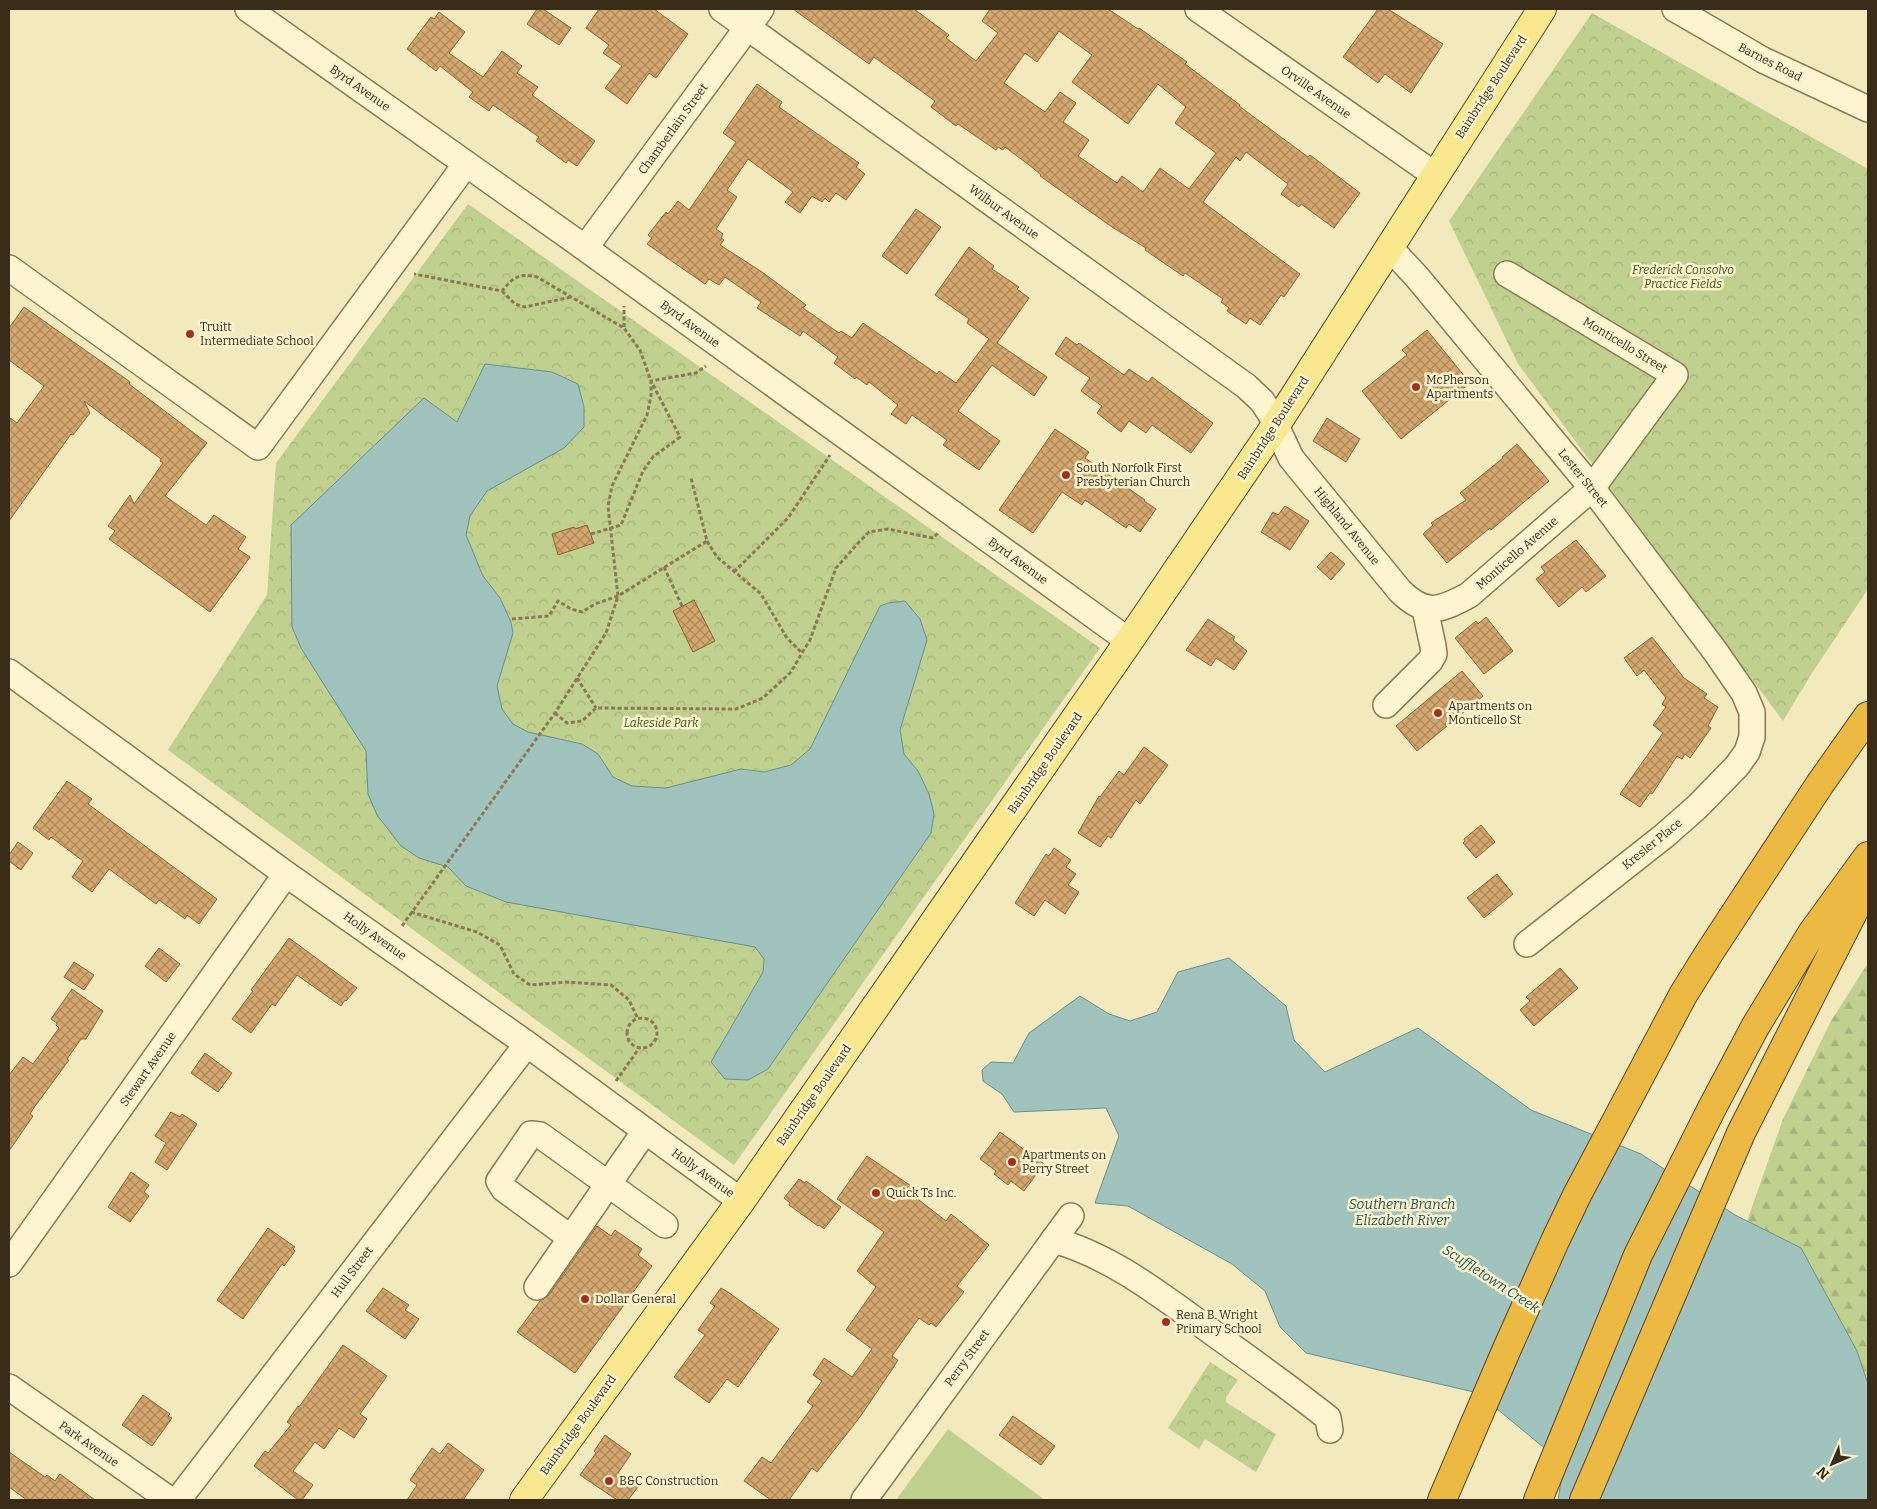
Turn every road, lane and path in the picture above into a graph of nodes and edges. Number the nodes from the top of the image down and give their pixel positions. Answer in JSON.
{"nodes":[{"id":1,"x":248,"y":9,"type":"edge"},
{"id":2,"x":722,"y":9,"type":"edge"},
{"id":3,"x":1198,"y":9,"type":"edge"},
{"id":4,"x":1542,"y":9,"type":"edge"},
{"id":5,"x":1675,"y":9,"type":"edge"},
{"id":6,"x":754,"y":18,"type":"edge"},
{"id":7,"x":1868,"y":108,"type":"edge"},
{"id":8,"x":466,"y":164,"type":"junction"},
{"id":9,"x":1435,"y":175,"type":"junction"},
{"id":10,"x":1388,"y":247,"type":"junction"},
{"id":11,"x":586,"y":248,"type":"junction"},
{"id":12,"x":9,"y":268,"type":"edge"},
{"id":13,"x":389,"y":269,"type":"junction"},
{"id":14,"x":1507,"y":274,"type":"dead end"},
{"id":15,"x":502,"y":291,"type":"junction"},
{"id":16,"x":571,"y":297,"type":"junction"},
{"id":17,"x":727,"y":350,"type":"junction"},
{"id":18,"x":652,"y":381,"type":"junction"},
{"id":19,"x":1276,"y":425,"type":"junction"},
{"id":20,"x":844,"y":435,"type":"junction"},
{"id":21,"x":691,"y":478,"type":"dead end"},
{"id":22,"x":1592,"y":488,"type":"junction"},
{"id":23,"x":953,"y":514,"type":"junction"},
{"id":24,"x":610,"y":529,"type":"junction"},
{"id":25,"x":591,"y":534,"type":"dead end"},
{"id":26,"x":707,"y":540,"type":"junction"},
{"id":27,"x":664,"y":567,"type":"junction"},
{"id":28,"x":734,"y":572,"type":"junction"},
{"id":29,"x":618,"y":596,"type":"junction"},
{"id":30,"x":682,"y":606,"type":"dead end"},
{"id":31,"x":1430,"y":609,"type":"junction"},
{"id":32,"x":512,"y":620,"type":"dead end"},
{"id":33,"x":1129,"y":641,"type":"junction"},
{"id":34,"x":802,"y":653,"type":"junction"},
{"id":35,"x":9,"y":672,"type":"edge"},
{"id":36,"x":577,"y":678,"type":"junction"},
{"id":37,"x":1386,"y":705,"type":"dead end"},
{"id":38,"x":596,"y":708,"type":"junction"},
{"id":39,"x":554,"y":713,"type":"junction"},
{"id":40,"x":1868,"y":716,"type":"edge"},
{"id":41,"x":1752,"y":725,"type":"joint"},
{"id":42,"x":1868,"y":856,"type":"edge"},
{"id":43,"x":286,"y":874,"type":"junction"},
{"id":44,"x":1868,"y":883,"type":"edge"},
{"id":45,"x":411,"y":912,"type":"junction"},
{"id":46,"x":1527,"y":944,"type":"dead end"},
{"id":47,"x":388,"y":945,"type":"junction"},
{"id":48,"x":638,"y":1018,"type":"junction"},
{"id":49,"x":527,"y":1044,"type":"junction"},
{"id":50,"x":640,"y":1047,"type":"junction"},
{"id":51,"x":603,"y":1100,"type":"junction"},
{"id":52,"x":645,"y":1131,"type":"junction"},
{"id":53,"x":608,"y":1184,"type":"junction"},
{"id":54,"x":741,"y":1201,"type":"junction"},
{"id":55,"x":1071,"y":1216,"type":"dead end"},
{"id":56,"x":665,"y":1225,"type":"dead end"},
{"id":57,"x":571,"y":1238,"type":"junction"},
{"id":58,"x":1053,"y":1240,"type":"junction"},
{"id":59,"x":9,"y":1264,"type":"edge"},
{"id":60,"x":537,"y":1287,"type":"dead end"},
{"id":61,"x":9,"y":1387,"type":"edge"},
{"id":62,"x":1330,"y":1430,"type":"dead end"},
{"id":63,"x":1446,"y":1492,"type":"edge"},
{"id":64,"x":170,"y":1500,"type":"edge"},
{"id":65,"x":178,"y":1500,"type":"edge"},
{"id":66,"x":524,"y":1500,"type":"edge"},
{"id":67,"x":864,"y":1500,"type":"edge"},
{"id":68,"x":1538,"y":1500,"type":"edge"},
{"id":69,"x":1584,"y":1500,"type":"edge"}],
"edges":[{"from":1,"to":8,"type":"street","name":"Byrd Avenue"},
{"from":2,"to":6,"type":"street","name":"Wilbur Avenue"},
{"from":3,"to":9,"type":"street","name":"Orville Avenue"},
{"from":4,"to":9,"type":"main road","name":"Bainbridge Boulevard"},
{"from":5,"to":7,"type":"street","name":"Barnes Road"},
{"from":6,"to":11,"type":"street","name":"Chamberlain Street"},
{"from":6,"to":19,"type":"street","name":"Wilbur Avenue"},
{"from":8,"to":11,"type":"street","name":"Byrd Avenue"},
{"from":8,"to":13,"type":"street"},
{"from":9,"to":10,"type":"main road","name":"Bainbridge Boulevard"},
{"from":10,"to":19,"type":"main road","name":"Bainbridge Boulevard"},
{"from":10,"to":22,"type":"street","name":"Lester Street"},
{"from":11,"to":17,"type":"street","name":"Byrd Avenue"},
{"from":12,"to":13,"type":"street"},
{"from":13,"to":15,"type":"path"},
{"from":14,"to":22,"type":"street","name":"Monticello Street"},
{"from":15,"to":16,"type":"path"},
{"from":15,"to":16,"type":"path"},
{"from":16,"to":18,"type":"path"},
{"from":17,"to":18,"type":"path"},
{"from":17,"to":20,"type":"street","name":"Byrd Avenue"},
{"from":18,"to":24,"type":"path"},
{"from":18,"to":24,"type":"path"},
{"from":19,"to":31,"type":"street","name":"Highland Avenue"},
{"from":19,"to":33,"type":"main road","name":"Bainbridge Boulevard"},
{"from":20,"to":23,"type":"street","name":"Byrd Avenue"},
{"from":20,"to":28,"type":"path"},
{"from":21,"to":26,"type":"path"},
{"from":22,"to":31,"type":"street","name":"Monticello Avenue"},
{"from":22,"to":41,"type":"street","name":"Lester Street"},
{"from":23,"to":33,"type":"street","name":"Byrd Avenue"},
{"from":23,"to":34,"type":"path"},
{"from":24,"to":25,"type":"path"},
{"from":24,"to":29,"type":"path"},
{"from":26,"to":27,"type":"path"},
{"from":26,"to":28,"type":"path"},
{"from":27,"to":29,"type":"path"},
{"from":27,"to":30,"type":"path"},
{"from":28,"to":34,"type":"path"},
{"from":29,"to":32,"type":"path"},
{"from":29,"to":36,"type":"path"},
{"from":31,"to":37,"type":"street"},
{"from":33,"to":54,"type":"main road","name":"Bainbridge Boulevard"},
{"from":34,"to":38,"type":"path"},
{"from":35,"to":43,"type":"street","name":"Holly Avenue"},
{"from":36,"to":38,"type":"path"},
{"from":36,"to":39,"type":"path"},
{"from":38,"to":39,"type":"path"},
{"from":39,"to":45,"type":"path"},
{"from":40,"to":63,"type":"highway"},
{"from":41,"to":46,"type":"street","name":"Kresler Place"},
{"from":42,"to":68,"type":"highway"},
{"from":43,"to":47,"type":"street","name":"Holly Avenue"},
{"from":43,"to":59,"type":"street","name":"Stewart Avenue"},
{"from":44,"to":69,"type":"highway"},
{"from":45,"to":47,"type":"path"},
{"from":45,"to":48,"type":"path"},
{"from":47,"to":49,"type":"street","name":"Holly Avenue"},
{"from":48,"to":50,"type":"path"},
{"from":48,"to":50,"type":"path"},
{"from":49,"to":51,"type":"street","name":"Holly Avenue"},
{"from":49,"to":65,"type":"street","name":"Hull Street"},
{"from":50,"to":51,"type":"path"},
{"from":51,"to":52,"type":"street","name":"Holly Avenue"},
{"from":52,"to":53,"type":"street"},
{"from":52,"to":54,"type":"street","name":"Holly Avenue"},
{"from":53,"to":56,"type":"street"},
{"from":53,"to":57,"type":"street"},
{"from":53,"to":57,"type":"street"},
{"from":54,"to":66,"type":"main road","name":"Bainbridge Boulevard"},
{"from":55,"to":58,"type":"street","name":"Perry Street"},
{"from":57,"to":60,"type":"street"},
{"from":58,"to":62,"type":"street"},
{"from":58,"to":67,"type":"street","name":"Perry Street"},
{"from":61,"to":64,"type":"street","name":"Park Avenue"}]}
